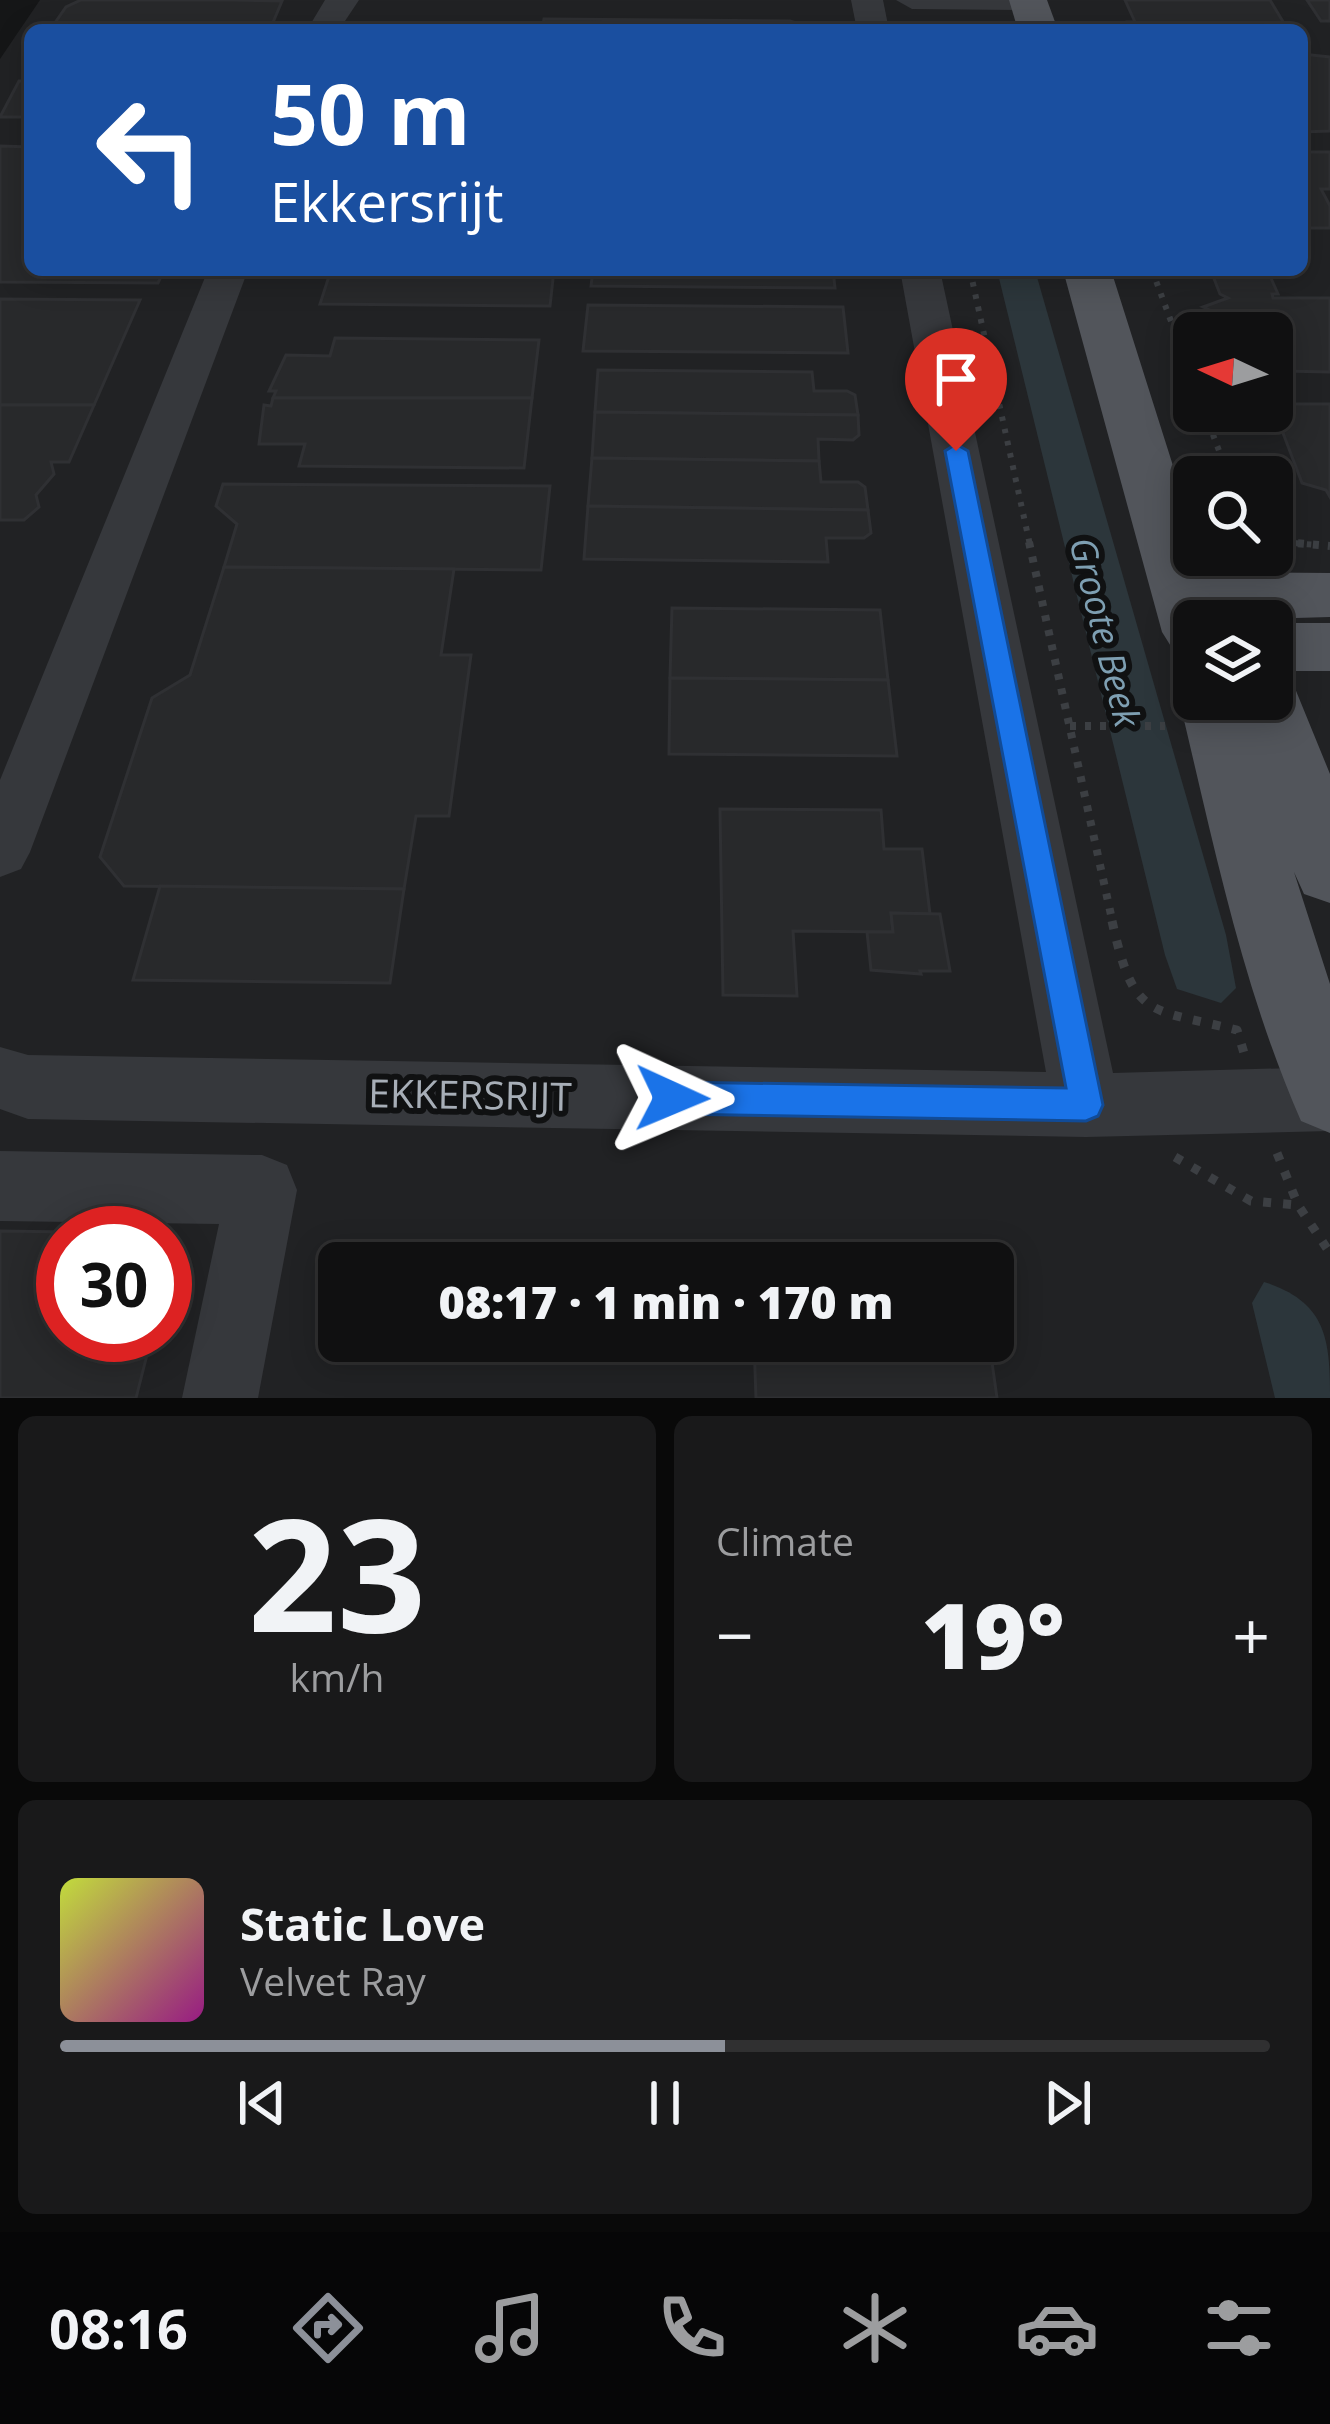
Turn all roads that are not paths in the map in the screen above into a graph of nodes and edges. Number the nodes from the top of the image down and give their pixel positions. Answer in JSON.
{"nodes":[{"id":1,"x":912,"y":0,"type":"edge"},
{"id":2,"x":1007,"y":0,"type":"edge"},
{"id":3,"x":1028,"y":0,"type":"edge"},
{"id":4,"x":226,"y":276,"type":"edge"},
{"id":5,"x":921,"y":276,"type":"edge"},
{"id":6,"x":1089,"y":276,"type":"edge"},
{"id":7,"x":1122,"y":276,"type":"edge"},
{"id":8,"x":1183,"y":456,"type":"edge"},
{"id":9,"x":1330,"y":595,"type":"edge"},
{"id":10,"x":1209,"y":600,"type":"edge"},
{"id":11,"x":1276,"y":600,"type":"edge"},
{"id":12,"x":1293,"y":646,"type":"edge"},
{"id":13,"x":1330,"y":647,"type":"edge"},
{"id":14,"x":1198,"y":720,"type":"edge"},
{"id":15,"x":1276,"y":720,"type":"edge"},
{"id":16,"x":0,"y":852,"type":"edge"},
{"id":17,"x":1330,"y":872,"type":"edge"},
{"id":18,"x":0,"y":1078,"type":"edge"},
{"id":19,"x":1306,"y":1099,"type":"edge"},
{"id":20,"x":1086,"y":1105,"type":"junction"},
{"id":21,"x":0,"y":1186,"type":"edge"},
{"id":22,"x":220,"y":1398,"type":"edge"}],
"edges":[{"from":1,"to":2,"type":"street"},
{"from":2,"to":3,"type":"street"},
{"from":4,"to":16,"type":"street"},
{"from":5,"to":20,"type":"street"},
{"from":6,"to":10,"type":"main road"},
{"from":7,"to":8,"type":"main road"},
{"from":9,"to":11,"type":"main road"},
{"from":12,"to":13,"type":"main road"},
{"from":14,"to":19,"type":"main road"},
{"from":15,"to":17,"type":"main road"},
{"from":18,"to":20,"type":"street","name":"EKKERSRIJT"},
{"from":19,"to":20,"type":"street","name":"EKKERSRIJT"},
{"from":21,"to":22,"type":"street"}]}
